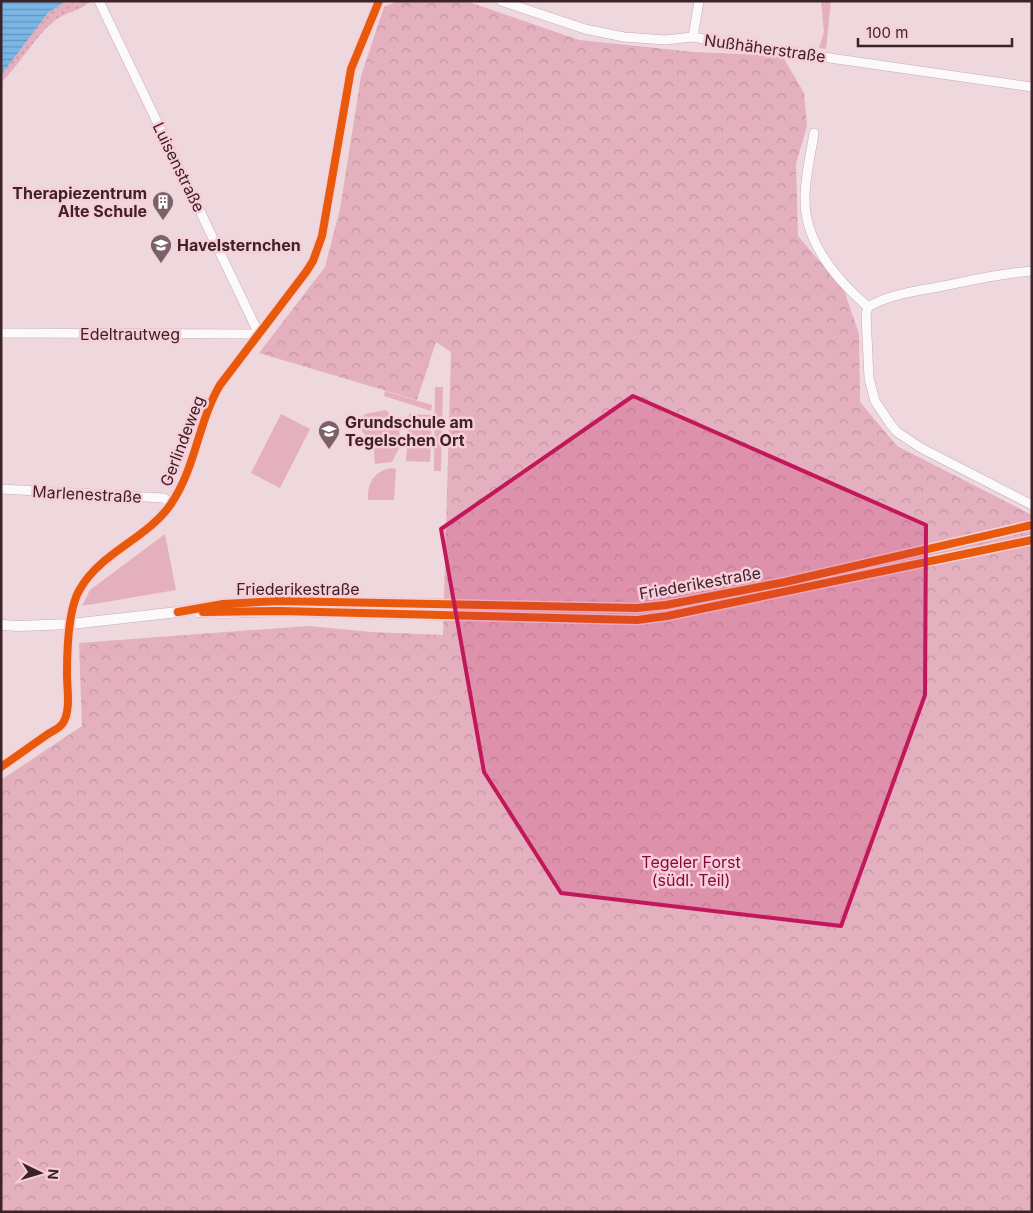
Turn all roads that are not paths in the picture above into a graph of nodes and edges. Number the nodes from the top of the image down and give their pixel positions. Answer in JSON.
{"nodes":[{"id":1,"x":99,"y":1,"type":"edge"},
{"id":2,"x":379,"y":1,"type":"edge"},
{"id":3,"x":501,"y":1,"type":"edge"},
{"id":4,"x":699,"y":1,"type":"edge"},
{"id":5,"x":692,"y":37,"type":"junction"},
{"id":6,"x":1032,"y":87,"type":"edge"},
{"id":7,"x":814,"y":133,"type":"dead end"},
{"id":8,"x":1032,"y":271,"type":"edge"},
{"id":9,"x":868,"y":308,"type":"junction"},
{"id":10,"x":1,"y":333,"type":"edge"},
{"id":11,"x":259,"y":334,"type":"junction"},
{"id":12,"x":1,"y":488,"type":"edge"},
{"id":13,"x":171,"y":504,"type":"junction"},
{"id":14,"x":1032,"y":505,"type":"edge"},
{"id":15,"x":1032,"y":525,"type":"edge"},
{"id":16,"x":1032,"y":540,"type":"edge"},
{"id":17,"x":178,"y":612,"type":"junction"},
{"id":18,"x":71,"y":624,"type":"junction"},
{"id":19,"x":1,"y":625,"type":"edge"},
{"id":20,"x":1,"y":767,"type":"edge"}],
"edges":[{"from":1,"to":11,"type":"street","name":"Luisenstraße"},
{"from":2,"to":11,"type":"street","name":"Gerlindeweg"},
{"from":3,"to":5,"type":"street","name":"Nußhäherstraße"},
{"from":4,"to":5,"type":"street"},
{"from":5,"to":6,"type":"street","name":"Nußhäherstraße"},
{"from":7,"to":9,"type":"street"},
{"from":8,"to":9,"type":"street"},
{"from":9,"to":14,"type":"street"},
{"from":10,"to":11,"type":"street","name":"Edeltrautweg"},
{"from":11,"to":13,"type":"street","name":"Gerlindeweg"},
{"from":12,"to":13,"type":"street","name":"Marlenestraße"},
{"from":13,"to":18,"type":"street","name":"Gerlindeweg"},
{"from":15,"to":17,"type":"street","name":"Friederikestraße"},
{"from":16,"to":17,"type":"street","name":"Friederikestraße"},
{"from":17,"to":18,"type":"street","name":"Friederikestraße"},
{"from":18,"to":19,"type":"street","name":"Friederikestraße"},
{"from":18,"to":20,"type":"street","name":"Gerlindeweg"}]}
